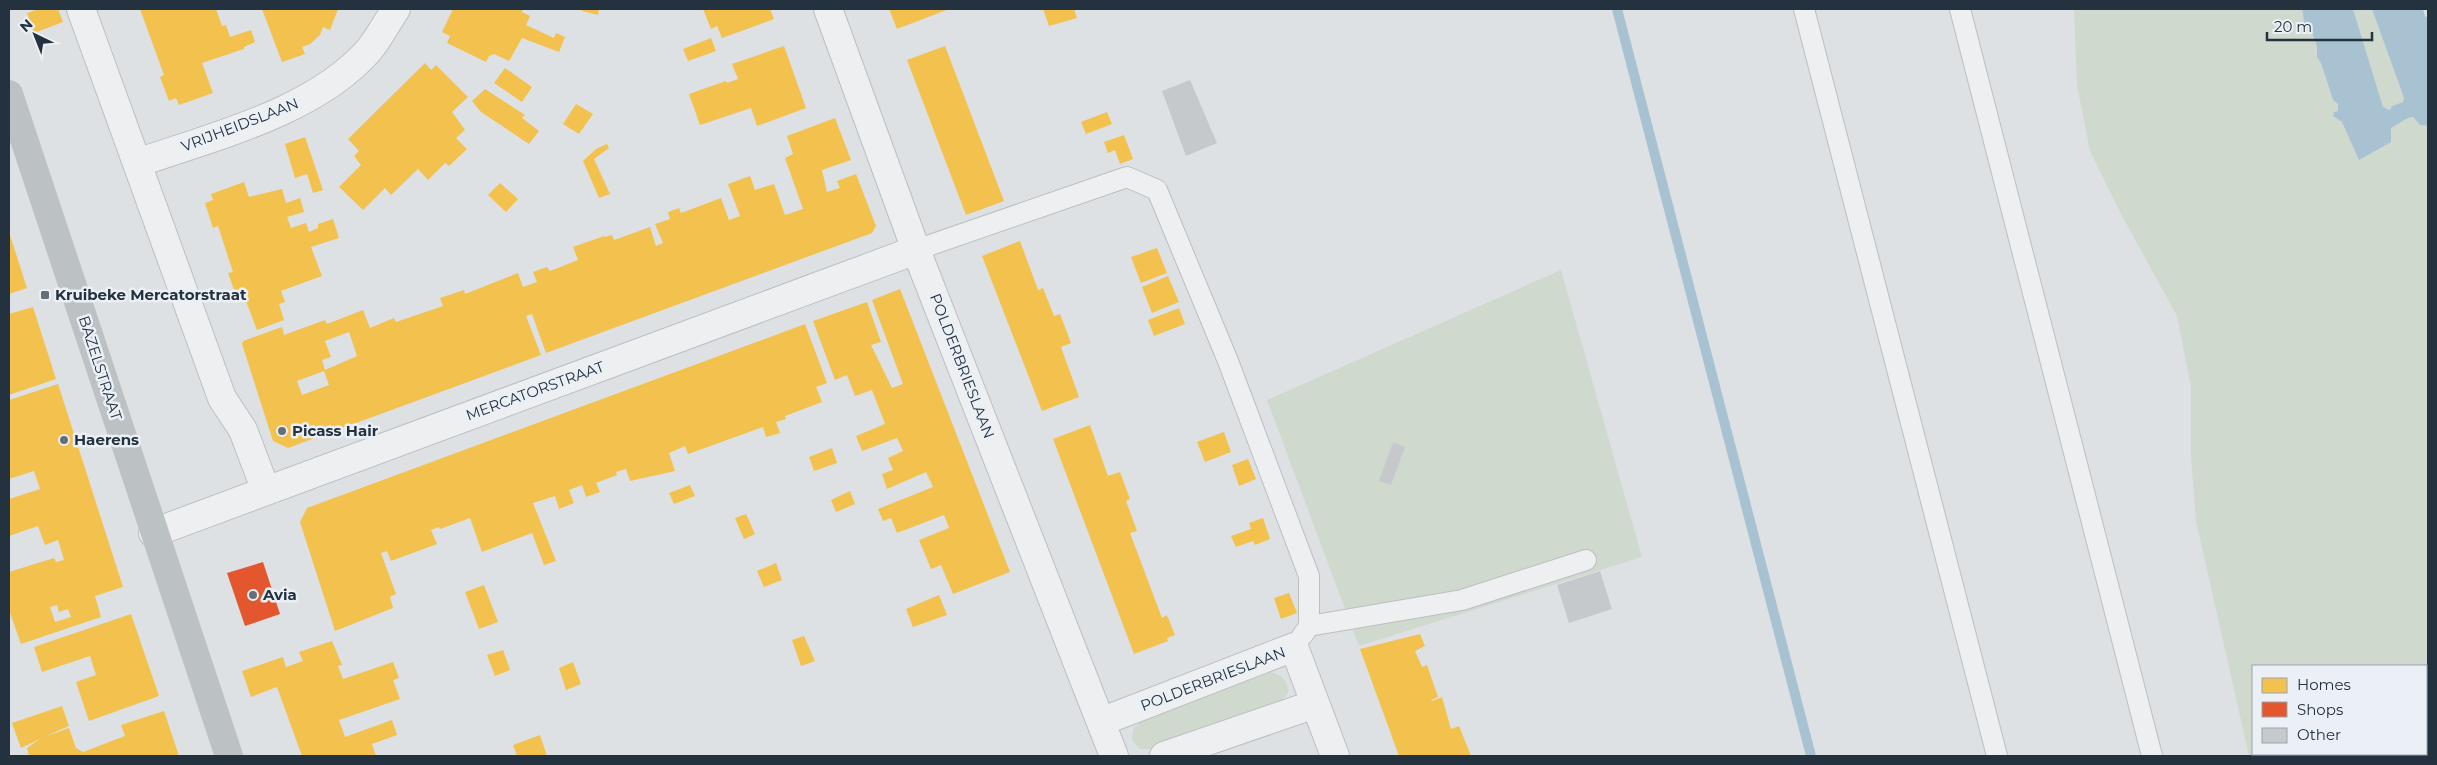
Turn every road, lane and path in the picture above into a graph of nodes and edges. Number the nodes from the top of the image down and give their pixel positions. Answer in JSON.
{"nodes":[{"id":1,"x":82,"y":9,"type":"edge"},
{"id":2,"x":396,"y":9,"type":"edge"},
{"id":3,"x":828,"y":9,"type":"edge"},
{"id":4,"x":1804,"y":9,"type":"edge"},
{"id":5,"x":1960,"y":9,"type":"edge"},
{"id":6,"x":9,"y":94,"type":"edge"},
{"id":7,"x":137,"y":163,"type":"junction"},
{"id":8,"x":916,"y":250,"type":"junction"},
{"id":9,"x":266,"y":491,"type":"junction"},
{"id":10,"x":153,"y":533,"type":"junction"},
{"id":11,"x":1586,"y":560,"type":"dead end"},
{"id":12,"x":1302,"y":637,"type":"junction"},
{"id":13,"x":1315,"y":704,"type":"junction"},
{"id":14,"x":1102,"y":721,"type":"junction"},
{"id":15,"x":229,"y":756,"type":"edge"},
{"id":16,"x":1114,"y":756,"type":"edge"},
{"id":17,"x":1164,"y":756,"type":"edge"},
{"id":18,"x":1335,"y":756,"type":"edge"},
{"id":19,"x":1998,"y":756,"type":"edge"},
{"id":20,"x":2152,"y":756,"type":"edge"}],
"edges":[{"from":1,"to":7,"type":"street"},
{"from":2,"to":7,"type":"street","name":"VRIJHEIDSLAAN"},
{"from":3,"to":8,"type":"street","name":"POLDERBRIESLAAN"},
{"from":4,"to":19,"type":"lane"},
{"from":5,"to":20,"type":"lane"},
{"from":6,"to":10,"type":"main road","name":"BAZELSTRAAT"},
{"from":7,"to":9,"type":"street"},
{"from":8,"to":9,"type":"street","name":"MERCATORSTRAAT"},
{"from":8,"to":12,"type":"lane"},
{"from":8,"to":14,"type":"street","name":"POLDERBRIESLAAN"},
{"from":9,"to":10,"type":"street","name":"MERCATORSTRAAT"},
{"from":10,"to":15,"type":"main road","name":"BAZELSTRAAT"},
{"from":11,"to":12,"type":"lane"},
{"from":12,"to":13,"type":"street","name":"POLDERBRIESLAAN"},
{"from":12,"to":14,"type":"street","name":"POLDERBRIESLAAN"},
{"from":13,"to":17,"type":"street"},
{"from":13,"to":18,"type":"street","name":"POLDERBRIESLAAN"},
{"from":14,"to":16,"type":"street","name":"POLDERBRIESLAAN"}]}
